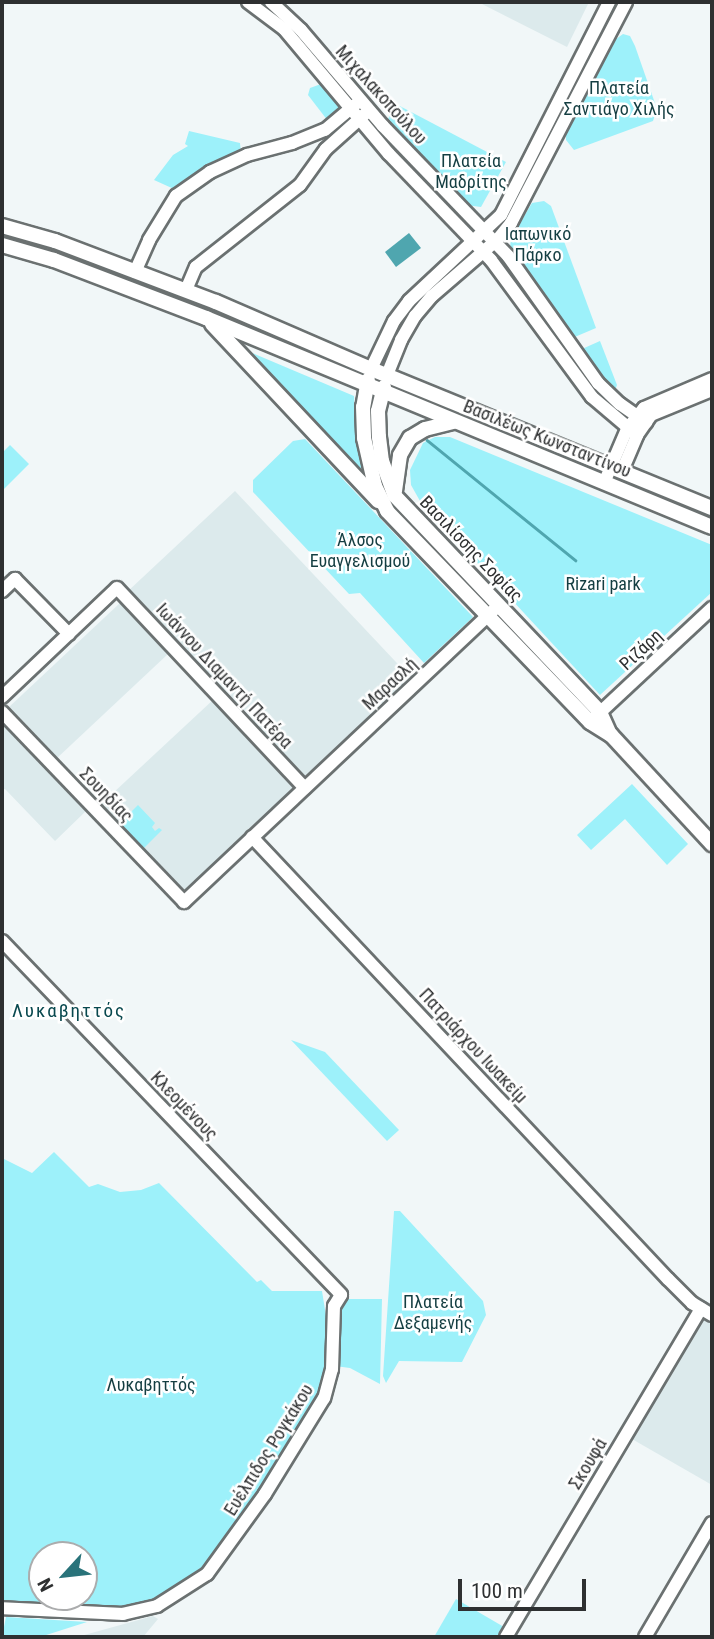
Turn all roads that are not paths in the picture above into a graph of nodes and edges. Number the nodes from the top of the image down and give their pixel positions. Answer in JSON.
{"nodes":[{"id":1,"x":248,"y":2,"type":"edge"},
{"id":2,"x":271,"y":2,"type":"edge"},
{"id":3,"x":609,"y":2,"type":"edge"},
{"id":4,"x":626,"y":2,"type":"edge"},
{"id":5,"x":360,"y":109,"type":"junction"},
{"id":6,"x":508,"y":204,"type":"junction"},
{"id":7,"x":469,"y":215,"type":"junction"},
{"id":8,"x":2,"y":226,"type":"edge"},
{"id":9,"x":485,"y":232,"type":"junction"},
{"id":10,"x":474,"y":242,"type":"junction"},
{"id":11,"x":495,"y":242,"type":"junction"},
{"id":12,"x":2,"y":244,"type":"edge"},
{"id":13,"x":484,"y":253,"type":"junction"},
{"id":14,"x":135,"y":272,"type":"junction"},
{"id":15,"x":186,"y":290,"type":"junction"},
{"id":16,"x":206,"y":318,"type":"junction"},
{"id":17,"x":371,"y":369,"type":"junction"},
{"id":18,"x":387,"y":375,"type":"junction"},
{"id":19,"x":712,"y":379,"type":"edge"},
{"id":20,"x":366,"y":386,"type":"junction"},
{"id":21,"x":712,"y":390,"type":"edge"},
{"id":22,"x":382,"y":393,"type":"junction"},
{"id":23,"x":650,"y":403,"type":"junction"},
{"id":24,"x":620,"y":404,"type":"junction"},
{"id":25,"x":641,"y":419,"type":"junction"},
{"id":26,"x":454,"y":422,"type":"junction"},
{"id":27,"x":632,"y":432,"type":"junction"},
{"id":28,"x":616,"y":469,"type":"junction"},
{"id":29,"x":604,"y":483,"type":"junction"},
{"id":30,"x":395,"y":496,"type":"junction"},
{"id":31,"x":712,"y":508,"type":"edge"},
{"id":32,"x":387,"y":511,"type":"junction"},
{"id":33,"x":712,"y":527,"type":"edge"},
{"id":34,"x":2,"y":591,"type":"edge"},
{"id":35,"x":712,"y":608,"type":"edge"},
{"id":36,"x":493,"y":611,"type":"junction"},
{"id":37,"x":69,"y":634,"type":"junction"},
{"id":38,"x":2,"y":696,"type":"edge"},
{"id":39,"x":2,"y":712,"type":"edge"},
{"id":40,"x":595,"y":717,"type":"junction"},
{"id":41,"x":305,"y":788,"type":"junction"},
{"id":42,"x":253,"y":837,"type":"junction"},
{"id":43,"x":712,"y":845,"type":"edge"},
{"id":44,"x":2,"y":941,"type":"edge"},
{"id":45,"x":341,"y":1295,"type":"joint"},
{"id":46,"x":709,"y":1310,"type":"edge"},
{"id":47,"x":712,"y":1523,"type":"edge"},
{"id":48,"x":2,"y":1608,"type":"edge"},
{"id":49,"x":506,"y":1637,"type":"edge"},
{"id":50,"x":645,"y":1637,"type":"edge"}],
"edges":[{"from":1,"to":5,"type":"street","name":"Μιχαλακοπούλου"},
{"from":2,"to":5,"type":"street","name":"Μιχαλακοπούλου"},
{"from":3,"to":6,"type":"street"},
{"from":4,"to":11,"type":"street"},
{"from":5,"to":7,"type":"street","name":"Μιχαλακοπούλου"},
{"from":5,"to":10,"type":"street","name":"Μιχαλακοπούλου"},
{"from":5,"to":14,"type":"street"},
{"from":5,"to":15,"type":"street"},
{"from":6,"to":7,"type":"street"},
{"from":6,"to":9,"type":"street"},
{"from":7,"to":9,"type":"street","name":"Μιχαλακοπούλου"},
{"from":8,"to":14,"type":"main road"},
{"from":9,"to":10,"type":"street"},
{"from":9,"to":11,"type":"street","name":"Μιχαλακοπούλου"},
{"from":10,"to":13,"type":"street","name":"Μιχαλακοπούλου"},
{"from":10,"to":17,"type":"street"},
{"from":11,"to":13,"type":"street"},
{"from":11,"to":24,"type":"street","name":"Μιχαλακοπούλου"},
{"from":12,"to":16,"type":"main road"},
{"from":13,"to":18,"type":"street"},
{"from":13,"to":27,"type":"street","name":"Μιχαλακοπούλου"},
{"from":14,"to":15,"type":"main road"},
{"from":15,"to":17,"type":"main road"},
{"from":16,"to":20,"type":"main road"},
{"from":16,"to":32,"type":"main road"},
{"from":17,"to":18,"type":"main road"},
{"from":17,"to":20,"type":"main road","name":"Βασιλίσσης Σοφίας"},
{"from":18,"to":22,"type":"main road","name":"Βασιλίσσης Σοφίας"},
{"from":18,"to":28,"type":"main road","name":"Βασιλέως Κωνσταντίνου"},
{"from":19,"to":23,"type":"street"},
{"from":20,"to":22,"type":"main road","name":"Βασιλέως Κωνσταντίνου"},
{"from":20,"to":32,"type":"main road","name":"Βασιλίσσης Σοφίας"},
{"from":21,"to":25,"type":"street"},
{"from":22,"to":26,"type":"main road","name":"Βασιλέως Κωνσταντίνου"},
{"from":22,"to":30,"type":"main road","name":"Βασιλίσσης Σοφίας"},
{"from":23,"to":24,"type":"street"},
{"from":23,"to":25,"type":"street"},
{"from":24,"to":25,"type":"street","name":"Μιχαλακοπούλου"},
{"from":25,"to":27,"type":"street"},
{"from":26,"to":29,"type":"main road","name":"Βασιλέως Κωνσταντίνου"},
{"from":26,"to":30,"type":"main road"},
{"from":27,"to":28,"type":"street"},
{"from":28,"to":29,"type":"street"},
{"from":28,"to":31,"type":"main road","name":"Βασιλέως Κωνσταντίνου"},
{"from":29,"to":33,"type":"main road","name":"Βασιλέως Κωνσταντίνου"},
{"from":30,"to":36,"type":"main road","name":"Βασιλίσσης Σοφίας"},
{"from":32,"to":36,"type":"main road","name":"Βασιλίσσης Σοφίας"},
{"from":34,"to":37,"type":"street"},
{"from":35,"to":40,"type":"street","name":"Ριζάρη"},
{"from":36,"to":40,"type":"main road","name":"Βασιλίσσης Σοφίας"},
{"from":36,"to":41,"type":"street","name":"Μαρασλή"},
{"from":37,"to":38,"type":"street"},
{"from":37,"to":41,"type":"street","name":"Ιωάννου Διαμαντή Πατέρα"},
{"from":39,"to":42,"type":"street","name":"Σουηδίας"},
{"from":40,"to":43,"type":"main road","name":"Βασιλίσσης Σοφίας"},
{"from":41,"to":42,"type":"street","name":"Μαρασλή"},
{"from":42,"to":46,"type":"street","name":"Πατριάρχου Ιωακείμ"},
{"from":44,"to":45,"type":"street","name":"Κλεομένους"},
{"from":45,"to":48,"type":"street","name":"Ευέλπιδος Ρογκάκου"},
{"from":46,"to":49,"type":"street","name":"Σκουφά"},
{"from":47,"to":50,"type":"street"}]}
